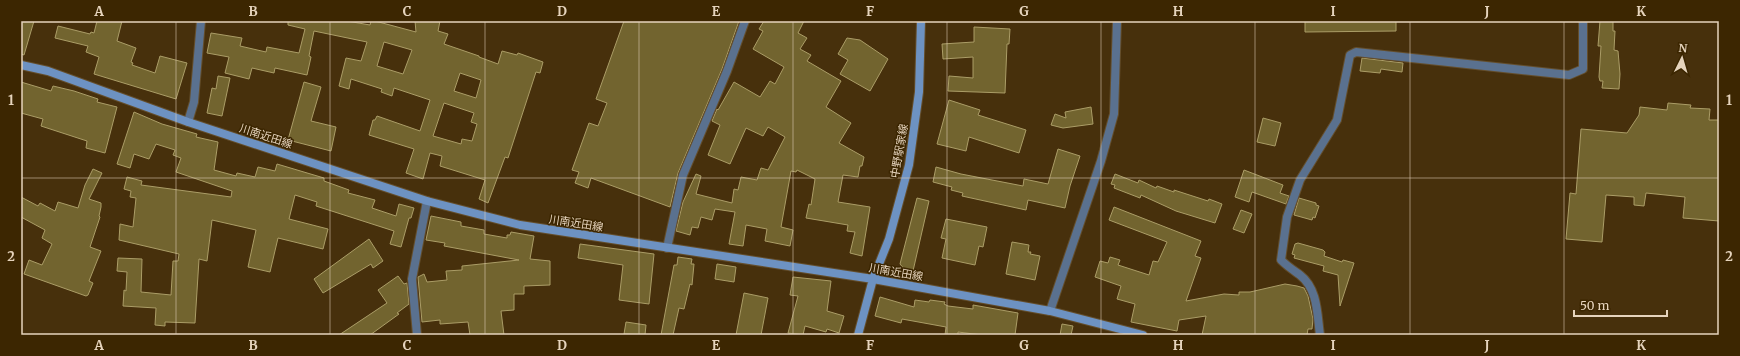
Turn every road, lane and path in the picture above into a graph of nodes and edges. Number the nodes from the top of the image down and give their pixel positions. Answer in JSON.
{"nodes":[{"id":1,"x":201,"y":21,"type":"edge"},
{"id":2,"x":744,"y":21,"type":"edge"},
{"id":3,"x":921,"y":21,"type":"edge"},
{"id":4,"x":1117,"y":21,"type":"edge"},
{"id":5,"x":1583,"y":21,"type":"edge"},
{"id":6,"x":21,"y":65,"type":"edge"},
{"id":7,"x":188,"y":122,"type":"junction"},
{"id":8,"x":428,"y":201,"type":"junction"},
{"id":9,"x":667,"y":248,"type":"junction"},
{"id":10,"x":873,"y":279,"type":"junction"},
{"id":11,"x":1050,"y":311,"type":"junction"},
{"id":12,"x":417,"y":335,"type":"edge"},
{"id":13,"x":858,"y":335,"type":"edge"},
{"id":14,"x":1144,"y":335,"type":"edge"},
{"id":15,"x":1320,"y":335,"type":"edge"}],
"edges":[{"from":1,"to":7,"type":"street"},
{"from":2,"to":9,"type":"street"},
{"from":3,"to":10,"type":"main road","name":"中野駅家線"},
{"from":4,"to":11,"type":"street"},
{"from":5,"to":15,"type":"street"},
{"from":6,"to":7,"type":"main road","name":"川南近田線"},
{"from":7,"to":8,"type":"main road","name":"川南近田線"},
{"from":8,"to":9,"type":"main road","name":"川南近田線"},
{"from":8,"to":12,"type":"street"},
{"from":9,"to":10,"type":"main road","name":"川南近田線"},
{"from":10,"to":11,"type":"main road","name":"川南近田線"},
{"from":10,"to":13,"type":"main road","name":"中野駅家線"},
{"from":11,"to":14,"type":"main road","name":"川南近田線"}]}
